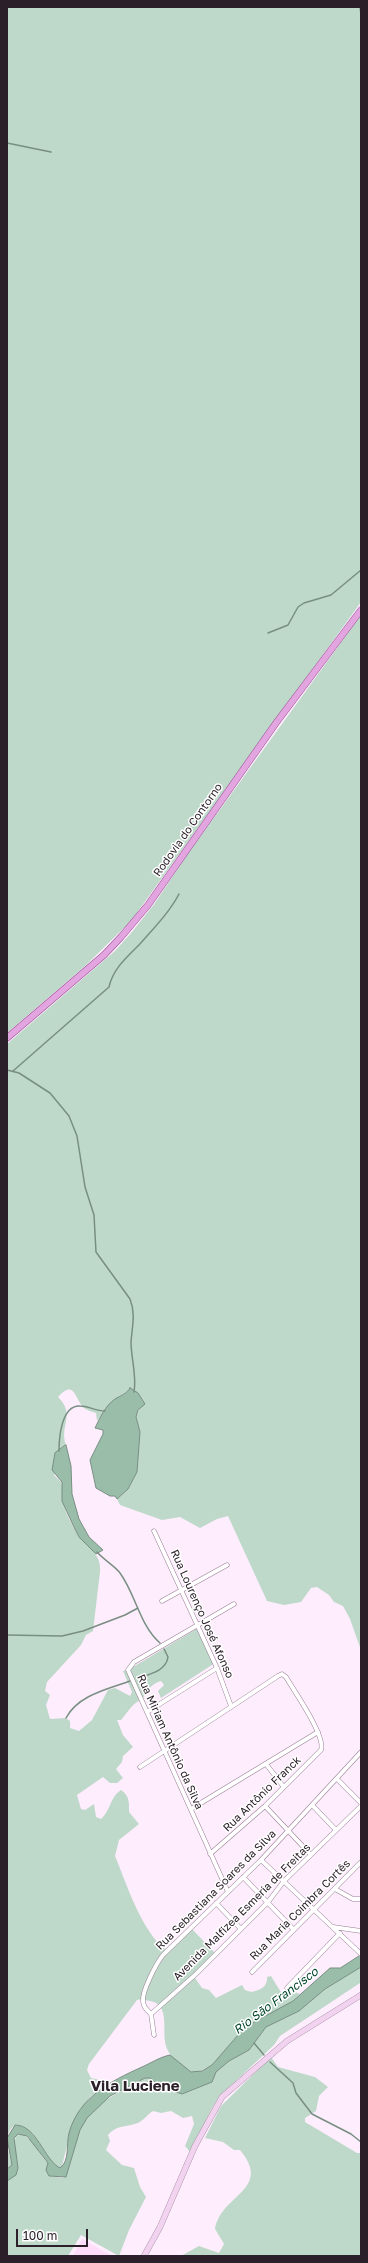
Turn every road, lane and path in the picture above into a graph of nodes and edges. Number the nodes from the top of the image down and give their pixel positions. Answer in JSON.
{"nodes":[{"id":1,"x":361,"y":610,"type":"edge"},
{"id":2,"x":7,"y":1038,"type":"edge"},
{"id":3,"x":154,"y":1531,"type":"dead end"},
{"id":4,"x":227,"y":1566,"type":"dead end"},
{"id":5,"x":182,"y":1590,"type":"junction"},
{"id":6,"x":162,"y":1601,"type":"dead end"},
{"id":7,"x":234,"y":1604,"type":"dead end"},
{"id":8,"x":197,"y":1626,"type":"junction"},
{"id":9,"x":217,"y":1668,"type":"junction"},
{"id":10,"x":231,"y":1706,"type":"junction"},
{"id":11,"x":147,"y":1712,"type":"junction"},
{"id":12,"x":318,"y":1732,"type":"junction"},
{"id":13,"x":164,"y":1750,"type":"junction"},
{"id":14,"x":361,"y":1752,"type":"edge"},
{"id":15,"x":266,"y":1764,"type":"junction"},
{"id":16,"x":140,"y":1767,"type":"dead end"},
{"id":17,"x":336,"y":1779,"type":"junction"},
{"id":18,"x":283,"y":1786,"type":"junction"},
{"id":19,"x":361,"y":1803,"type":"edge"},
{"id":20,"x":312,"y":1805,"type":"junction"},
{"id":21,"x":265,"y":1806,"type":"junction"},
{"id":22,"x":361,"y":1806,"type":"edge"},
{"id":23,"x":191,"y":1809,"type":"junction"},
{"id":24,"x":336,"y":1830,"type":"junction"},
{"id":25,"x":288,"y":1831,"type":"junction"},
{"id":26,"x":210,"y":1854,"type":"junction"},
{"id":27,"x":311,"y":1855,"type":"junction"},
{"id":28,"x":261,"y":1860,"type":"junction"},
{"id":29,"x":361,"y":1862,"type":"edge"},
{"id":30,"x":243,"y":1877,"type":"junction"},
{"id":31,"x":284,"y":1881,"type":"junction"},
{"id":32,"x":335,"y":1889,"type":"junction"},
{"id":33,"x":228,"y":1892,"type":"junction"},
{"id":34,"x":361,"y":1899,"type":"edge"},
{"id":35,"x":268,"y":1902,"type":"junction"},
{"id":36,"x":216,"y":1903,"type":"junction"},
{"id":37,"x":314,"y":1910,"type":"junction"},
{"id":38,"x":332,"y":1927,"type":"junction"},
{"id":39,"x":241,"y":1929,"type":"junction"},
{"id":40,"x":294,"y":1930,"type":"junction"},
{"id":41,"x":361,"y":1931,"type":"edge"},
{"id":42,"x":340,"y":1933,"type":"junction"},
{"id":43,"x":360,"y":1953,"type":"edge"},
{"id":44,"x":252,"y":1972,"type":"dead end"},
{"id":45,"x":287,"y":1988,"type":"dead end"},
{"id":46,"x":361,"y":1995,"type":"edge"},
{"id":47,"x":151,"y":2014,"type":"junction"},
{"id":48,"x":154,"y":2036,"type":"dead end"},
{"id":49,"x":144,"y":2256,"type":"edge"}],
"edges":[{"from":1,"to":2,"type":"main road","name":"Rodovia do Contorno"},
{"from":3,"to":5,"type":"street","name":"Rua Lourenço José Afonso"},
{"from":4,"to":5,"type":"street"},
{"from":5,"to":6,"type":"street"},
{"from":5,"to":8,"type":"street","name":"Rua Lourenço José Afonso"},
{"from":7,"to":8,"type":"street","name":"Rua Miriam Antônio da Silva"},
{"from":8,"to":9,"type":"street","name":"Rua Lourenço José Afonso"},
{"from":8,"to":11,"type":"street","name":"Rua Miriam Antônio da Silva"},
{"from":9,"to":10,"type":"street","name":"Rua Lourenço José Afonso"},
{"from":9,"to":11,"type":"street"},
{"from":10,"to":12,"type":"street"},
{"from":10,"to":13,"type":"street"},
{"from":11,"to":13,"type":"street","name":"Rua Miriam Antônio da Silva"},
{"from":12,"to":15,"type":"street"},
{"from":12,"to":18,"type":"street","name":"Rua Antônio Franck"},
{"from":13,"to":16,"type":"street"},
{"from":13,"to":23,"type":"street","name":"Rua Miriam Antônio da Silva"},
{"from":14,"to":17,"type":"street","name":"Rua Sebastiana Soares da Silva"},
{"from":15,"to":18,"type":"street"},
{"from":15,"to":23,"type":"street"},
{"from":17,"to":19,"type":"street"},
{"from":17,"to":20,"type":"street","name":"Rua Sebastiana Soares da Silva"},
{"from":18,"to":21,"type":"street","name":"Rua Antônio Franck"},
{"from":20,"to":24,"type":"street"},
{"from":20,"to":25,"type":"street","name":"Rua Sebastiana Soares da Silva"},
{"from":21,"to":25,"type":"street"},
{"from":21,"to":26,"type":"street","name":"Rua Antônio Franck"},
{"from":22,"to":24,"type":"street","name":"Avenida Malfizea Esmeria de Freitas"},
{"from":23,"to":26,"type":"street","name":"Rua Miriam Antônio da Silva"},
{"from":24,"to":27,"type":"street","name":"Avenida Malfizea Esmeria de Freitas"},
{"from":25,"to":27,"type":"street"},
{"from":25,"to":28,"type":"street","name":"Rua Sebastiana Soares da Silva"},
{"from":26,"to":33,"type":"street","name":"Rua Miriam Antônio da Silva"},
{"from":27,"to":31,"type":"street","name":"Avenida Malfizea Esmeria de Freitas"},
{"from":28,"to":30,"type":"street","name":"Rua Sebastiana Soares da Silva"},
{"from":28,"to":31,"type":"street"},
{"from":29,"to":32,"type":"street","name":"Rua Maria Coimbra Cortês"},
{"from":30,"to":33,"type":"street","name":"Rua Sebastiana Soares da Silva"},
{"from":30,"to":35,"type":"street"},
{"from":31,"to":35,"type":"street","name":"Avenida Malfizea Esmeria de Freitas"},
{"from":31,"to":37,"type":"street"},
{"from":32,"to":34,"type":"street"},
{"from":32,"to":37,"type":"street","name":"Rua Maria Coimbra Cortês"},
{"from":33,"to":36,"type":"street","name":"Rua Sebastiana Soares da Silva"},
{"from":35,"to":39,"type":"street","name":"Avenida Malfizea Esmeria de Freitas"},
{"from":35,"to":40,"type":"street"},
{"from":36,"to":39,"type":"street"},
{"from":36,"to":47,"type":"street","name":"Rua Sebastiana Soares da Silva"},
{"from":37,"to":38,"type":"street"},
{"from":37,"to":40,"type":"street","name":"Rua Maria Coimbra Cortês"},
{"from":38,"to":41,"type":"street"},
{"from":38,"to":42,"type":"street"},
{"from":39,"to":47,"type":"street","name":"Avenida Malfizea Esmeria de Freitas"},
{"from":40,"to":44,"type":"street","name":"Rua Maria Coimbra Cortês"},
{"from":42,"to":43,"type":"street"},
{"from":42,"to":45,"type":"street"},
{"from":46,"to":49,"type":"main road"},
{"from":47,"to":48,"type":"street"}]}
